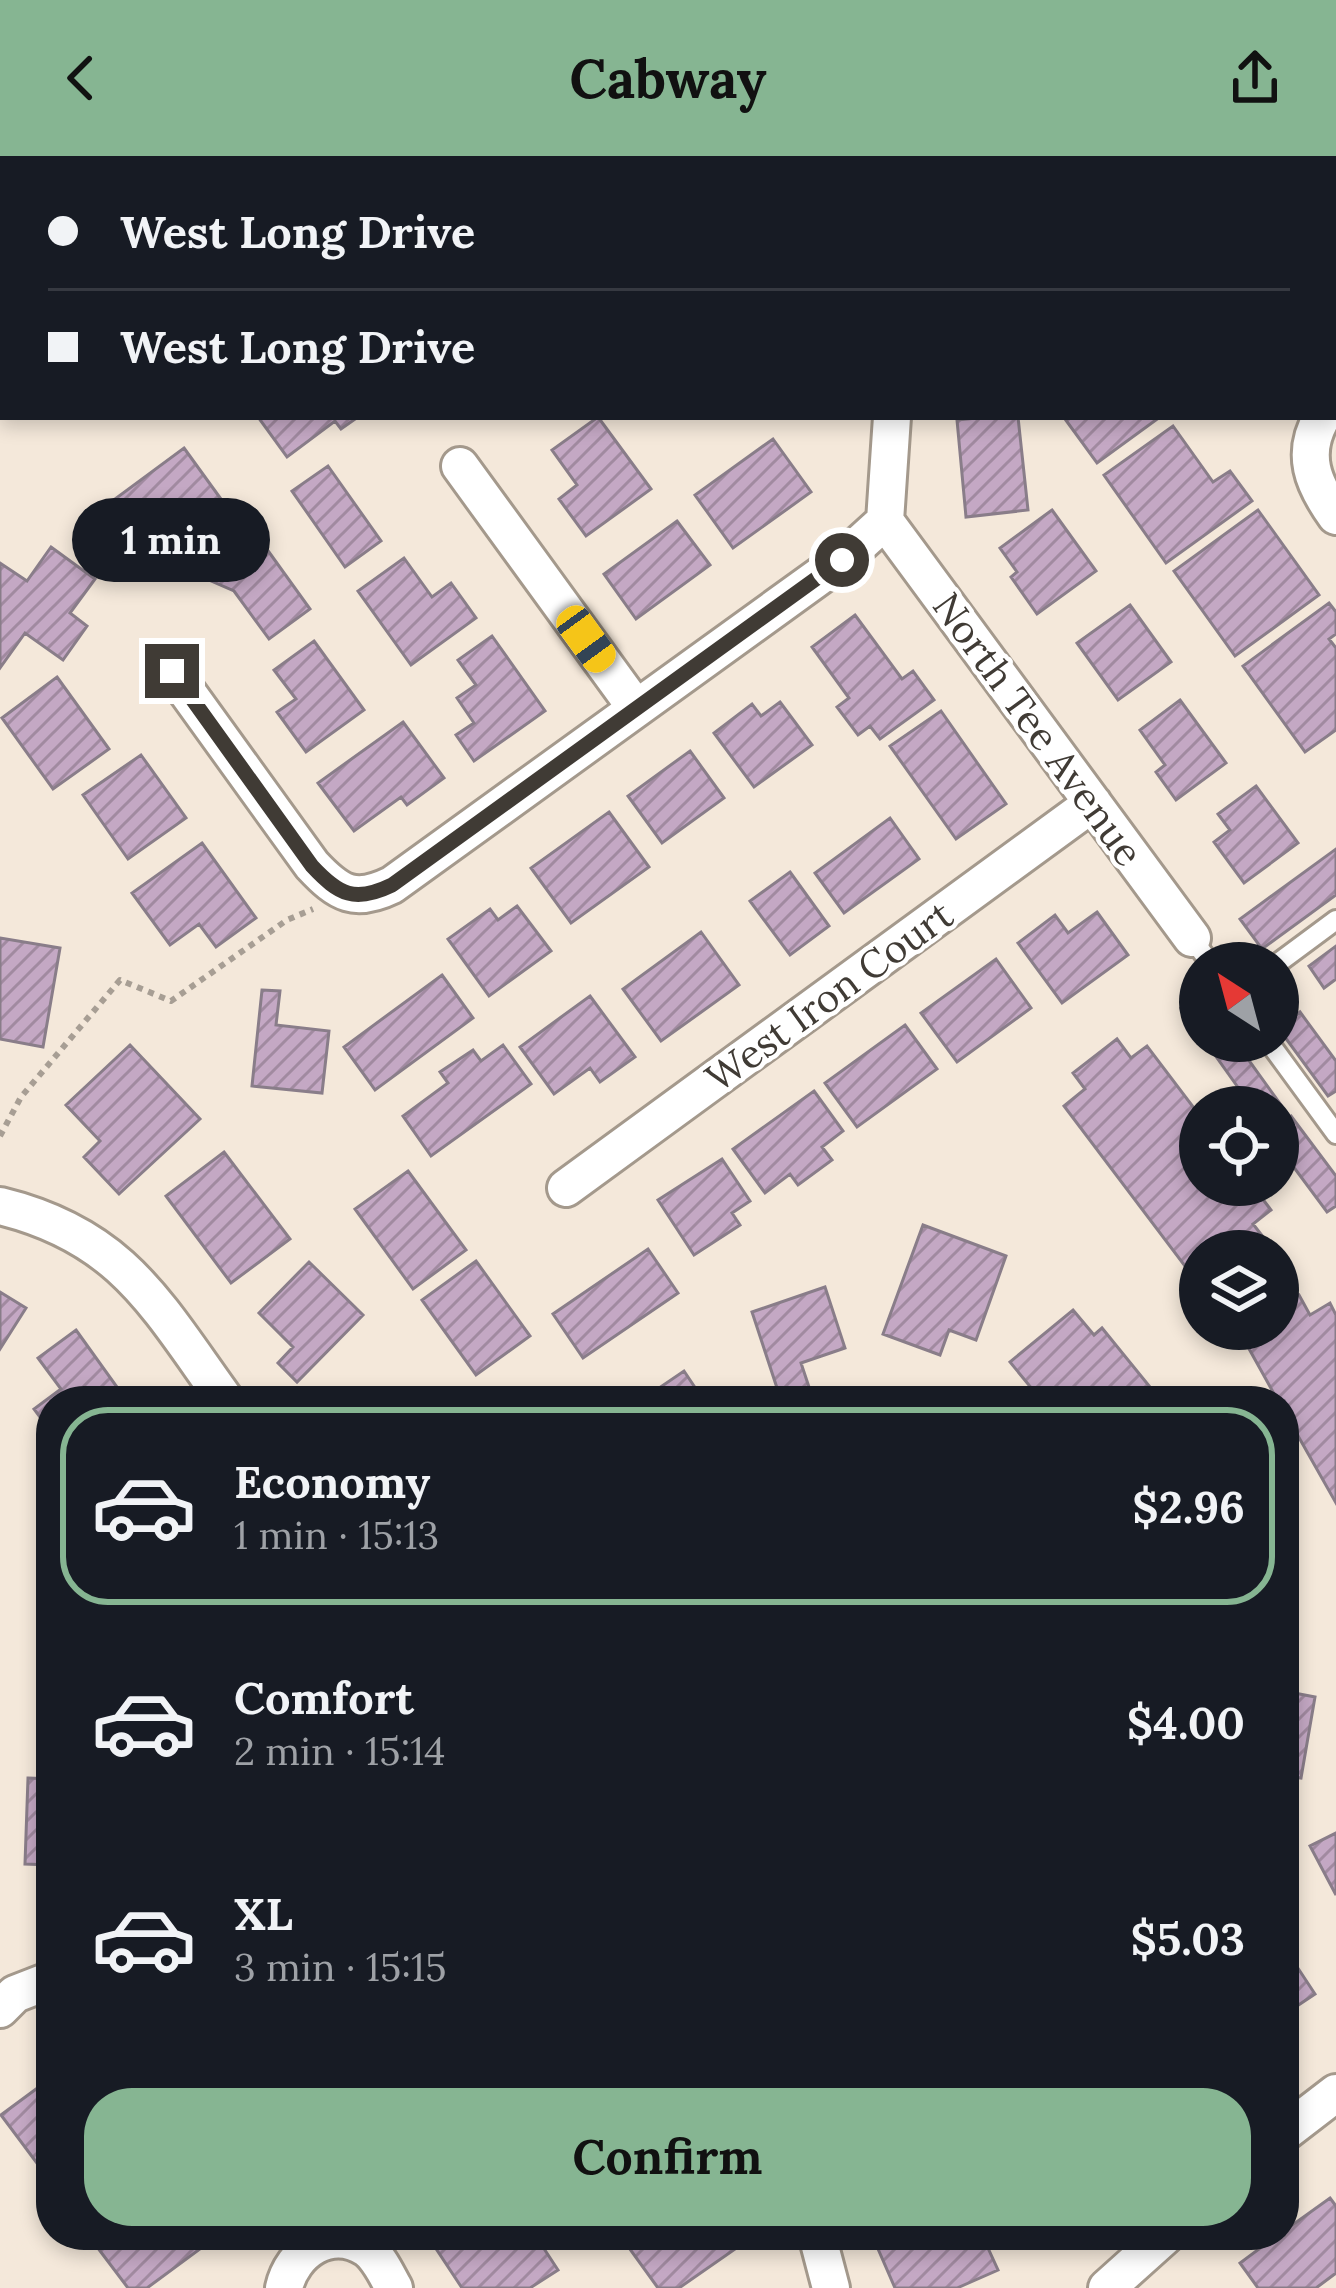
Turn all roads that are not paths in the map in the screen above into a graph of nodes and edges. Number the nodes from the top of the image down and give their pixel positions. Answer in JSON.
{"nodes":[{"id":1,"x":892,"y":420,"type":"edge"},
{"id":2,"x":1321,"y":420,"type":"edge"},
{"id":3,"x":460,"y":466,"type":"dead end"},
{"id":4,"x":1336,"y":516,"type":"edge"},
{"id":5,"x":884,"y":521,"type":"junction"},
{"id":6,"x":172,"y":671,"type":"dead end"},
{"id":7,"x":637,"y":708,"type":"junction"},
{"id":8,"x":1093,"y":803,"type":"junction"},
{"id":9,"x":1336,"y":920,"type":"edge"},
{"id":10,"x":1195,"y":942,"type":"edge"},
{"id":11,"x":1299,"y":947,"type":"edge"},
{"id":12,"x":1283,"y":1062,"type":"edge"},
{"id":13,"x":1336,"y":1134,"type":"edge"},
{"id":14,"x":566,"y":1188,"type":"dead end"},
{"id":15,"x":0,"y":1206,"type":"edge"},
{"id":16,"x":215,"y":1386,"type":"edge"},
{"id":17,"x":36,"y":1986,"type":"edge"},
{"id":18,"x":0,"y":2009,"type":"edge"},
{"id":19,"x":1336,"y":2093,"type":"edge"},
{"id":20,"x":1299,"y":2121,"type":"edge"},
{"id":21,"x":304,"y":2250,"type":"edge"},
{"id":22,"x":368,"y":2250,"type":"edge"},
{"id":23,"x":821,"y":2250,"type":"edge"},
{"id":24,"x":1149,"y":2250,"type":"edge"},
{"id":25,"x":284,"y":2288,"type":"edge"},
{"id":26,"x":394,"y":2288,"type":"edge"},
{"id":27,"x":831,"y":2288,"type":"edge"},
{"id":28,"x":1107,"y":2288,"type":"edge"}],
"edges":[{"from":1,"to":5,"type":"street"},
{"from":2,"to":4,"type":"street"},
{"from":3,"to":7,"type":"street"},
{"from":5,"to":7,"type":"street"},
{"from":5,"to":8,"type":"street","name":"North Tee Avenue"},
{"from":6,"to":7,"type":"street"},
{"from":8,"to":10,"type":"street","name":"North Tee Avenue"},
{"from":8,"to":14,"type":"street","name":"West Iron Court"},
{"from":9,"to":11,"type":"lane"},
{"from":12,"to":13,"type":"lane"},
{"from":15,"to":16,"type":"street"},
{"from":17,"to":18,"type":"street"},
{"from":19,"to":20,"type":"street"},
{"from":21,"to":25,"type":"street"},
{"from":22,"to":26,"type":"street"},
{"from":23,"to":27,"type":"street"},
{"from":24,"to":28,"type":"street"}]}
